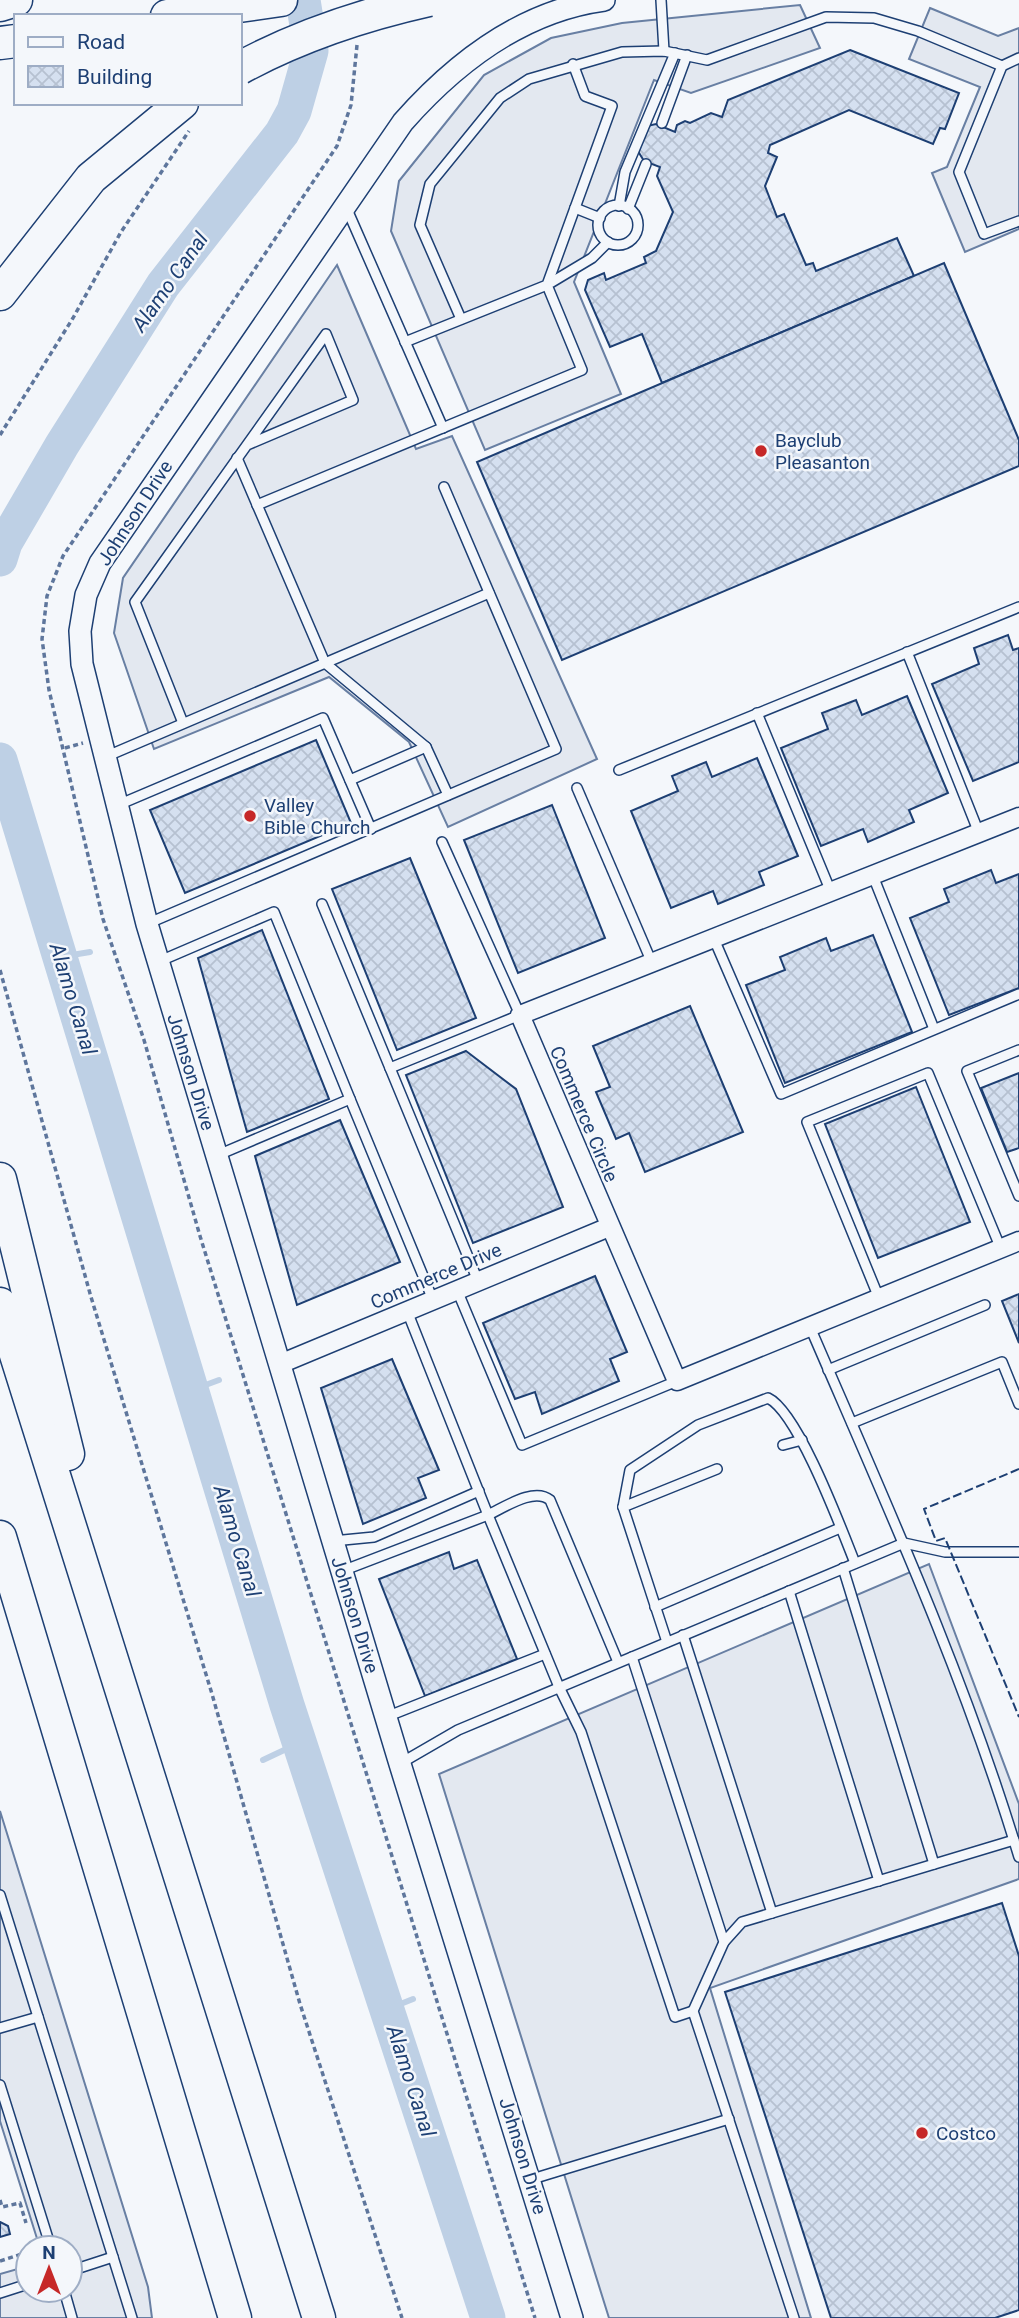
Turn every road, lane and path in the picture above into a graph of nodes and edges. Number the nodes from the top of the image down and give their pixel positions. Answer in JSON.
{"nodes":[{"id":1,"x":16,"y":0,"type":"edge"},
{"id":2,"x":281,"y":0,"type":"edge"},
{"id":3,"x":429,"y":0,"type":"edge"},
{"id":4,"x":604,"y":0,"type":"edge"},
{"id":5,"x":661,"y":0,"type":"edge"},
{"id":6,"x":0,"y":5,"type":"edge"},
{"id":7,"x":181,"y":14,"type":"edge"},
{"id":8,"x":357,"y":45,"type":"dead end"},
{"id":9,"x":663,"y":51,"type":"junction"},
{"id":10,"x":675,"y":53,"type":"junction"},
{"id":11,"x":687,"y":55,"type":"junction"},
{"id":12,"x":1019,"y":58,"type":"edge"},
{"id":13,"x":573,"y":64,"type":"junction"},
{"id":14,"x":1002,"y":66,"type":"junction"},
{"id":15,"x":242,"y":67,"type":"edge"},
{"id":16,"x":186,"y":116,"type":"edge"},
{"id":17,"x":662,"y":123,"type":"dead end"},
{"id":18,"x":337,"y":146,"type":"dead end"},
{"id":19,"x":646,"y":164,"type":"dead end"},
{"id":20,"x":346,"y":206,"type":"junction"},
{"id":21,"x":624,"y":207,"type":"junction"},
{"id":22,"x":575,"y":208,"type":"junction"},
{"id":23,"x":600,"y":218,"type":"junction"},
{"id":24,"x":1019,"y":221,"type":"edge"},
{"id":25,"x":608,"y":242,"type":"junction"},
{"id":26,"x":547,"y":285,"type":"junction"},
{"id":27,"x":0,"y":294,"type":"edge"},
{"id":28,"x":461,"y":319,"type":"junction"},
{"id":29,"x":405,"y":342,"type":"junction"},
{"id":30,"x":443,"y":428,"type":"junction"},
{"id":31,"x":0,"y":435,"type":"edge"},
{"id":32,"x":247,"y":445,"type":"junction"},
{"id":33,"x":237,"y":458,"type":"junction"},
{"id":34,"x":444,"y":487,"type":"dead end"},
{"id":35,"x":257,"y":505,"type":"junction"},
{"id":36,"x":489,"y":593,"type":"junction"},
{"id":37,"x":1019,"y":607,"type":"edge"},
{"id":38,"x":907,"y":652,"type":"junction"},
{"id":39,"x":325,"y":663,"type":"junction"},
{"id":40,"x":757,"y":713,"type":"junction"},
{"id":41,"x":183,"y":723,"type":"junction"},
{"id":42,"x":426,"y":747,"type":"junction"},
{"id":43,"x":103,"y":757,"type":"junction"},
{"id":44,"x":618,"y":770,"type":"dead end"},
{"id":45,"x":350,"y":780,"type":"junction"},
{"id":46,"x":577,"y":788,"type":"dead end"},
{"id":47,"x":448,"y":795,"type":"junction"},
{"id":48,"x":116,"y":806,"type":"junction"},
{"id":49,"x":1019,"y":817,"type":"edge"},
{"id":50,"x":371,"y":829,"type":"junction"},
{"id":51,"x":979,"y":833,"type":"junction"},
{"id":52,"x":442,"y":842,"type":"dead end"},
{"id":53,"x":873,"y":876,"type":"junction"},
{"id":54,"x":831,"y":892,"type":"junction"},
{"id":55,"x":322,"y":904,"type":"dead end"},
{"id":56,"x":147,"y":924,"type":"junction"},
{"id":57,"x":714,"y":939,"type":"junction"},
{"id":58,"x":158,"y":961,"type":"junction"},
{"id":59,"x":652,"y":963,"type":"junction"},
{"id":60,"x":0,"y":970,"type":"edge"},
{"id":61,"x":1019,"y":994,"type":"edge"},
{"id":62,"x":520,"y":1015,"type":"junction"},
{"id":63,"x":934,"y":1029,"type":"junction"},
{"id":64,"x":1019,"y":1050,"type":"edge"},
{"id":65,"x":390,"y":1068,"type":"junction"},
{"id":66,"x":351,"y":1099,"type":"junction"},
{"id":67,"x":217,"y":1156,"type":"junction"},
{"id":68,"x":0,"y":1179,"type":"edge"},
{"id":69,"x":1019,"y":1196,"type":"edge"},
{"id":70,"x":608,"y":1227,"type":"junction"},
{"id":71,"x":1019,"y":1241,"type":"edge"},
{"id":72,"x":1001,"y":1249,"type":"junction"},
{"id":73,"x":478,"y":1281,"type":"junction"},
{"id":74,"x":457,"y":1290,"type":"junction"},
{"id":75,"x":879,"y":1298,"type":"junction"},
{"id":76,"x":433,"y":1300,"type":"junction"},
{"id":77,"x":0,"y":1304,"type":"edge"},
{"id":78,"x":985,"y":1304,"type":"dead end"},
{"id":79,"x":407,"y":1311,"type":"junction"},
{"id":80,"x":810,"y":1327,"type":"junction"},
{"id":81,"x":280,"y":1364,"type":"junction"},
{"id":82,"x":828,"y":1370,"type":"junction"},
{"id":83,"x":677,"y":1381,"type":"junction"},
{"id":84,"x":1019,"y":1404,"type":"edge"},
{"id":85,"x":852,"y":1423,"type":"junction"},
{"id":86,"x":802,"y":1440,"type":"junction"},
{"id":87,"x":783,"y":1445,"type":"dead end"},
{"id":88,"x":718,"y":1469,"type":"dead end"},
{"id":89,"x":479,"y":1491,"type":"junction"},
{"id":90,"x":623,"y":1507,"type":"junction"},
{"id":91,"x":488,"y":1515,"type":"junction"},
{"id":92,"x":67,"y":1516,"type":"junction"},
{"id":93,"x":840,"y":1528,"type":"junction"},
{"id":94,"x":0,"y":1536,"type":"edge"},
{"id":95,"x":333,"y":1541,"type":"junction"},
{"id":96,"x":904,"y":1542,"type":"junction"},
{"id":97,"x":1019,"y":1552,"type":"edge"},
{"id":98,"x":855,"y":1563,"type":"junction"},
{"id":99,"x":843,"y":1568,"type":"junction"},
{"id":100,"x":342,"y":1572,"type":"junction"},
{"id":101,"x":789,"y":1591,"type":"junction"},
{"id":102,"x":655,"y":1607,"type":"junction"},
{"id":103,"x":683,"y":1635,"type":"junction"},
{"id":104,"x":667,"y":1642,"type":"junction"},
{"id":105,"x":545,"y":1654,"type":"junction"},
{"id":106,"x":632,"y":1657,"type":"junction"},
{"id":107,"x":618,"y":1662,"type":"junction"},
{"id":108,"x":559,"y":1687,"type":"junction"},
{"id":109,"x":386,"y":1717,"type":"junction"},
{"id":110,"x":400,"y":1764,"type":"junction"},
{"id":111,"x":1014,"y":1840,"type":"junction"},
{"id":112,"x":1019,"y":1857,"type":"edge"},
{"id":113,"x":934,"y":1864,"type":"junction"},
{"id":114,"x":879,"y":1881,"type":"junction"},
{"id":115,"x":0,"y":1895,"type":"edge"},
{"id":116,"x":772,"y":1913,"type":"junction"},
{"id":117,"x":724,"y":1942,"type":"junction"},
{"id":118,"x":693,"y":2011,"type":"junction"},
{"id":119,"x":38,"y":2017,"type":"junction"},
{"id":120,"x":0,"y":2028,"type":"edge"},
{"id":121,"x":0,"y":2085,"type":"edge"},
{"id":122,"x":729,"y":2119,"type":"junction"},
{"id":123,"x":529,"y":2180,"type":"junction"},
{"id":124,"x":0,"y":2200,"type":"edge"},
{"id":125,"x":27,"y":2225,"type":"dead end"},
{"id":126,"x":47,"y":2234,"type":"edge"},
{"id":127,"x":113,"y":2257,"type":"junction"},
{"id":128,"x":218,"y":2262,"type":"junction"},
{"id":129,"x":84,"y":2266,"type":"edge"},
{"id":130,"x":132,"y":2318,"type":"edge"},
{"id":131,"x":218,"y":2318,"type":"edge"},
{"id":132,"x":235,"y":2318,"type":"edge"},
{"id":133,"x":319,"y":2318,"type":"edge"},
{"id":134,"x":402,"y":2318,"type":"edge"},
{"id":135,"x":572,"y":2318,"type":"edge"},
{"id":136,"x":794,"y":2318,"type":"edge"}],
"edges":[{"from":1,"to":6,"type":"highway"},
{"from":2,"to":7,"type":"highway"},
{"from":3,"to":15,"type":"highway","bridge":true},
{"from":4,"to":20,"type":"street","name":"Johnson Drive"},
{"from":5,"to":9,"type":"lane"},
{"from":8,"to":18,"type":"path"},
{"from":9,"to":10,"type":"lane"},
{"from":9,"to":13,"type":"lane"},
{"from":10,"to":11,"type":"lane"},
{"from":10,"to":21,"type":"lane"},
{"from":11,"to":14,"type":"lane"},
{"from":11,"to":17,"type":"lane"},
{"from":12,"to":14,"type":"lane"},
{"from":13,"to":22,"type":"lane"},
{"from":13,"to":28,"type":"lane"},
{"from":14,"to":24,"type":"lane"},
{"from":16,"to":27,"type":"highway"},
{"from":16,"to":31,"type":"path"},
{"from":19,"to":21,"type":"lane"},
{"from":20,"to":29,"type":"lane"},
{"from":20,"to":43,"type":"street","name":"Johnson Drive"},
{"from":21,"to":23,"type":"lane"},
{"from":21,"to":25,"type":"lane"},
{"from":22,"to":23,"type":"lane"},
{"from":22,"to":26,"type":"lane"},
{"from":23,"to":25,"type":"lane"},
{"from":25,"to":26,"type":"lane"},
{"from":26,"to":28,"type":"lane"},
{"from":26,"to":30,"type":"lane"},
{"from":28,"to":29,"type":"lane"},
{"from":29,"to":30,"type":"lane"},
{"from":30,"to":35,"type":"lane"},
{"from":32,"to":32,"type":"lane"},
{"from":32,"to":33,"type":"lane"},
{"from":33,"to":35,"type":"lane"},
{"from":33,"to":41,"type":"lane"},
{"from":34,"to":36,"type":"lane"},
{"from":35,"to":39,"type":"lane"},
{"from":36,"to":39,"type":"lane"},
{"from":36,"to":47,"type":"lane"},
{"from":37,"to":38,"type":"lane"},
{"from":38,"to":40,"type":"lane"},
{"from":38,"to":51,"type":"lane"},
{"from":39,"to":41,"type":"lane"},
{"from":39,"to":42,"type":"lane"},
{"from":40,"to":44,"type":"lane"},
{"from":40,"to":54,"type":"lane"},
{"from":41,"to":43,"type":"lane"},
{"from":42,"to":45,"type":"lane"},
{"from":42,"to":47,"type":"lane"},
{"from":43,"to":48,"type":"street","name":"Johnson Drive"},
{"from":45,"to":48,"type":"lane"},
{"from":45,"to":50,"type":"lane"},
{"from":46,"to":59,"type":"lane"},
{"from":47,"to":50,"type":"lane"},
{"from":48,"to":56,"type":"street","name":"Johnson Drive"},
{"from":49,"to":51,"type":"street"},
{"from":50,"to":56,"type":"lane"},
{"from":51,"to":53,"type":"street"},
{"from":52,"to":62,"type":"lane"},
{"from":53,"to":54,"type":"street"},
{"from":53,"to":63,"type":"lane"},
{"from":54,"to":57,"type":"street"},
{"from":55,"to":65,"type":"lane"},
{"from":56,"to":58,"type":"street","name":"Johnson Drive"},
{"from":57,"to":59,"type":"street"},
{"from":57,"to":63,"type":"lane"},
{"from":58,"to":66,"type":"lane"},
{"from":58,"to":67,"type":"street","name":"Johnson Drive"},
{"from":59,"to":62,"type":"street"},
{"from":60,"to":134,"type":"path"},
{"from":61,"to":63,"type":"lane"},
{"from":62,"to":65,"type":"lane"},
{"from":62,"to":70,"type":"street","name":"Commerce Circle"},
{"from":64,"to":69,"type":"lane"},
{"from":65,"to":73,"type":"lane"},
{"from":66,"to":67,"type":"lane"},
{"from":66,"to":76,"type":"lane"},
{"from":67,"to":81,"type":"street","name":"Johnson Drive"},
{"from":68,"to":92,"type":"highway"},
{"from":70,"to":73,"type":"street","name":"Commerce Drive"},
{"from":70,"to":83,"type":"street","name":"Commerce Circle"},
{"from":71,"to":72,"type":"street"},
{"from":72,"to":75,"type":"street"},
{"from":72,"to":75,"type":"lane"},
{"from":73,"to":74,"type":"street","name":"Commerce Drive"},
{"from":74,"to":76,"type":"street","name":"Commerce Drive"},
{"from":74,"to":83,"type":"lane"},
{"from":75,"to":80,"type":"street"},
{"from":76,"to":79,"type":"street","name":"Commerce Drive"},
{"from":77,"to":92,"type":"highway"},
{"from":78,"to":82,"type":"lane"},
{"from":79,"to":81,"type":"street","name":"Commerce Drive"},
{"from":79,"to":89,"type":"lane"},
{"from":80,"to":82,"type":"lane"},
{"from":80,"to":83,"type":"street"},
{"from":81,"to":95,"type":"street","name":"Johnson Drive"},
{"from":82,"to":85,"type":"lane"},
{"from":84,"to":85,"type":"lane"},
{"from":85,"to":96,"type":"lane"},
{"from":86,"to":87,"type":"lane"},
{"from":86,"to":90,"type":"lane"},
{"from":86,"to":93,"type":"lane"},
{"from":88,"to":90,"type":"lane"},
{"from":89,"to":91,"type":"lane"},
{"from":89,"to":95,"type":"lane"},
{"from":90,"to":102,"type":"lane"},
{"from":91,"to":100,"type":"lane"},
{"from":91,"to":105,"type":"lane"},
{"from":91,"to":107,"type":"lane"},
{"from":92,"to":133,"type":"highway"},
{"from":93,"to":98,"type":"lane"},
{"from":93,"to":102,"type":"lane"},
{"from":94,"to":128,"type":"highway"},
{"from":95,"to":100,"type":"street","name":"Johnson Drive"},
{"from":96,"to":97,"type":"lane"},
{"from":96,"to":98,"type":"lane"},
{"from":96,"to":111,"type":"lane"},
{"from":98,"to":99,"type":"lane"},
{"from":99,"to":101,"type":"lane"},
{"from":99,"to":113,"type":"lane"},
{"from":100,"to":109,"type":"street","name":"Johnson Drive"},
{"from":101,"to":103,"type":"lane"},
{"from":101,"to":114,"type":"lane"},
{"from":102,"to":104,"type":"lane"},
{"from":103,"to":104,"type":"lane"},
{"from":103,"to":116,"type":"lane"},
{"from":104,"to":106,"type":"lane"},
{"from":105,"to":108,"type":"lane"},
{"from":105,"to":109,"type":"lane"},
{"from":106,"to":107,"type":"lane"},
{"from":106,"to":117,"type":"lane"},
{"from":107,"to":108,"type":"lane"},
{"from":108,"to":110,"type":"lane"},
{"from":108,"to":118,"type":"lane"},
{"from":109,"to":110,"type":"street","name":"Johnson Drive"},
{"from":110,"to":123,"type":"street","name":"Johnson Drive"},
{"from":111,"to":112,"type":"lane"},
{"from":111,"to":113,"type":"lane"},
{"from":113,"to":114,"type":"lane"},
{"from":114,"to":116,"type":"lane"},
{"from":115,"to":119,"type":"lane"},
{"from":116,"to":117,"type":"lane"},
{"from":117,"to":118,"type":"lane"},
{"from":118,"to":122,"type":"lane"},
{"from":119,"to":120,"type":"lane"},
{"from":119,"to":127,"type":"lane"},
{"from":121,"to":126,"type":"lane"},
{"from":122,"to":123,"type":"lane"},
{"from":122,"to":136,"type":"lane"},
{"from":123,"to":135,"type":"street","name":"Johnson Drive"},
{"from":124,"to":125,"type":"path"},
{"from":127,"to":129,"type":"lane"},
{"from":127,"to":130,"type":"lane"},
{"from":128,"to":131,"type":"highway"},
{"from":128,"to":132,"type":"highway"}]}
